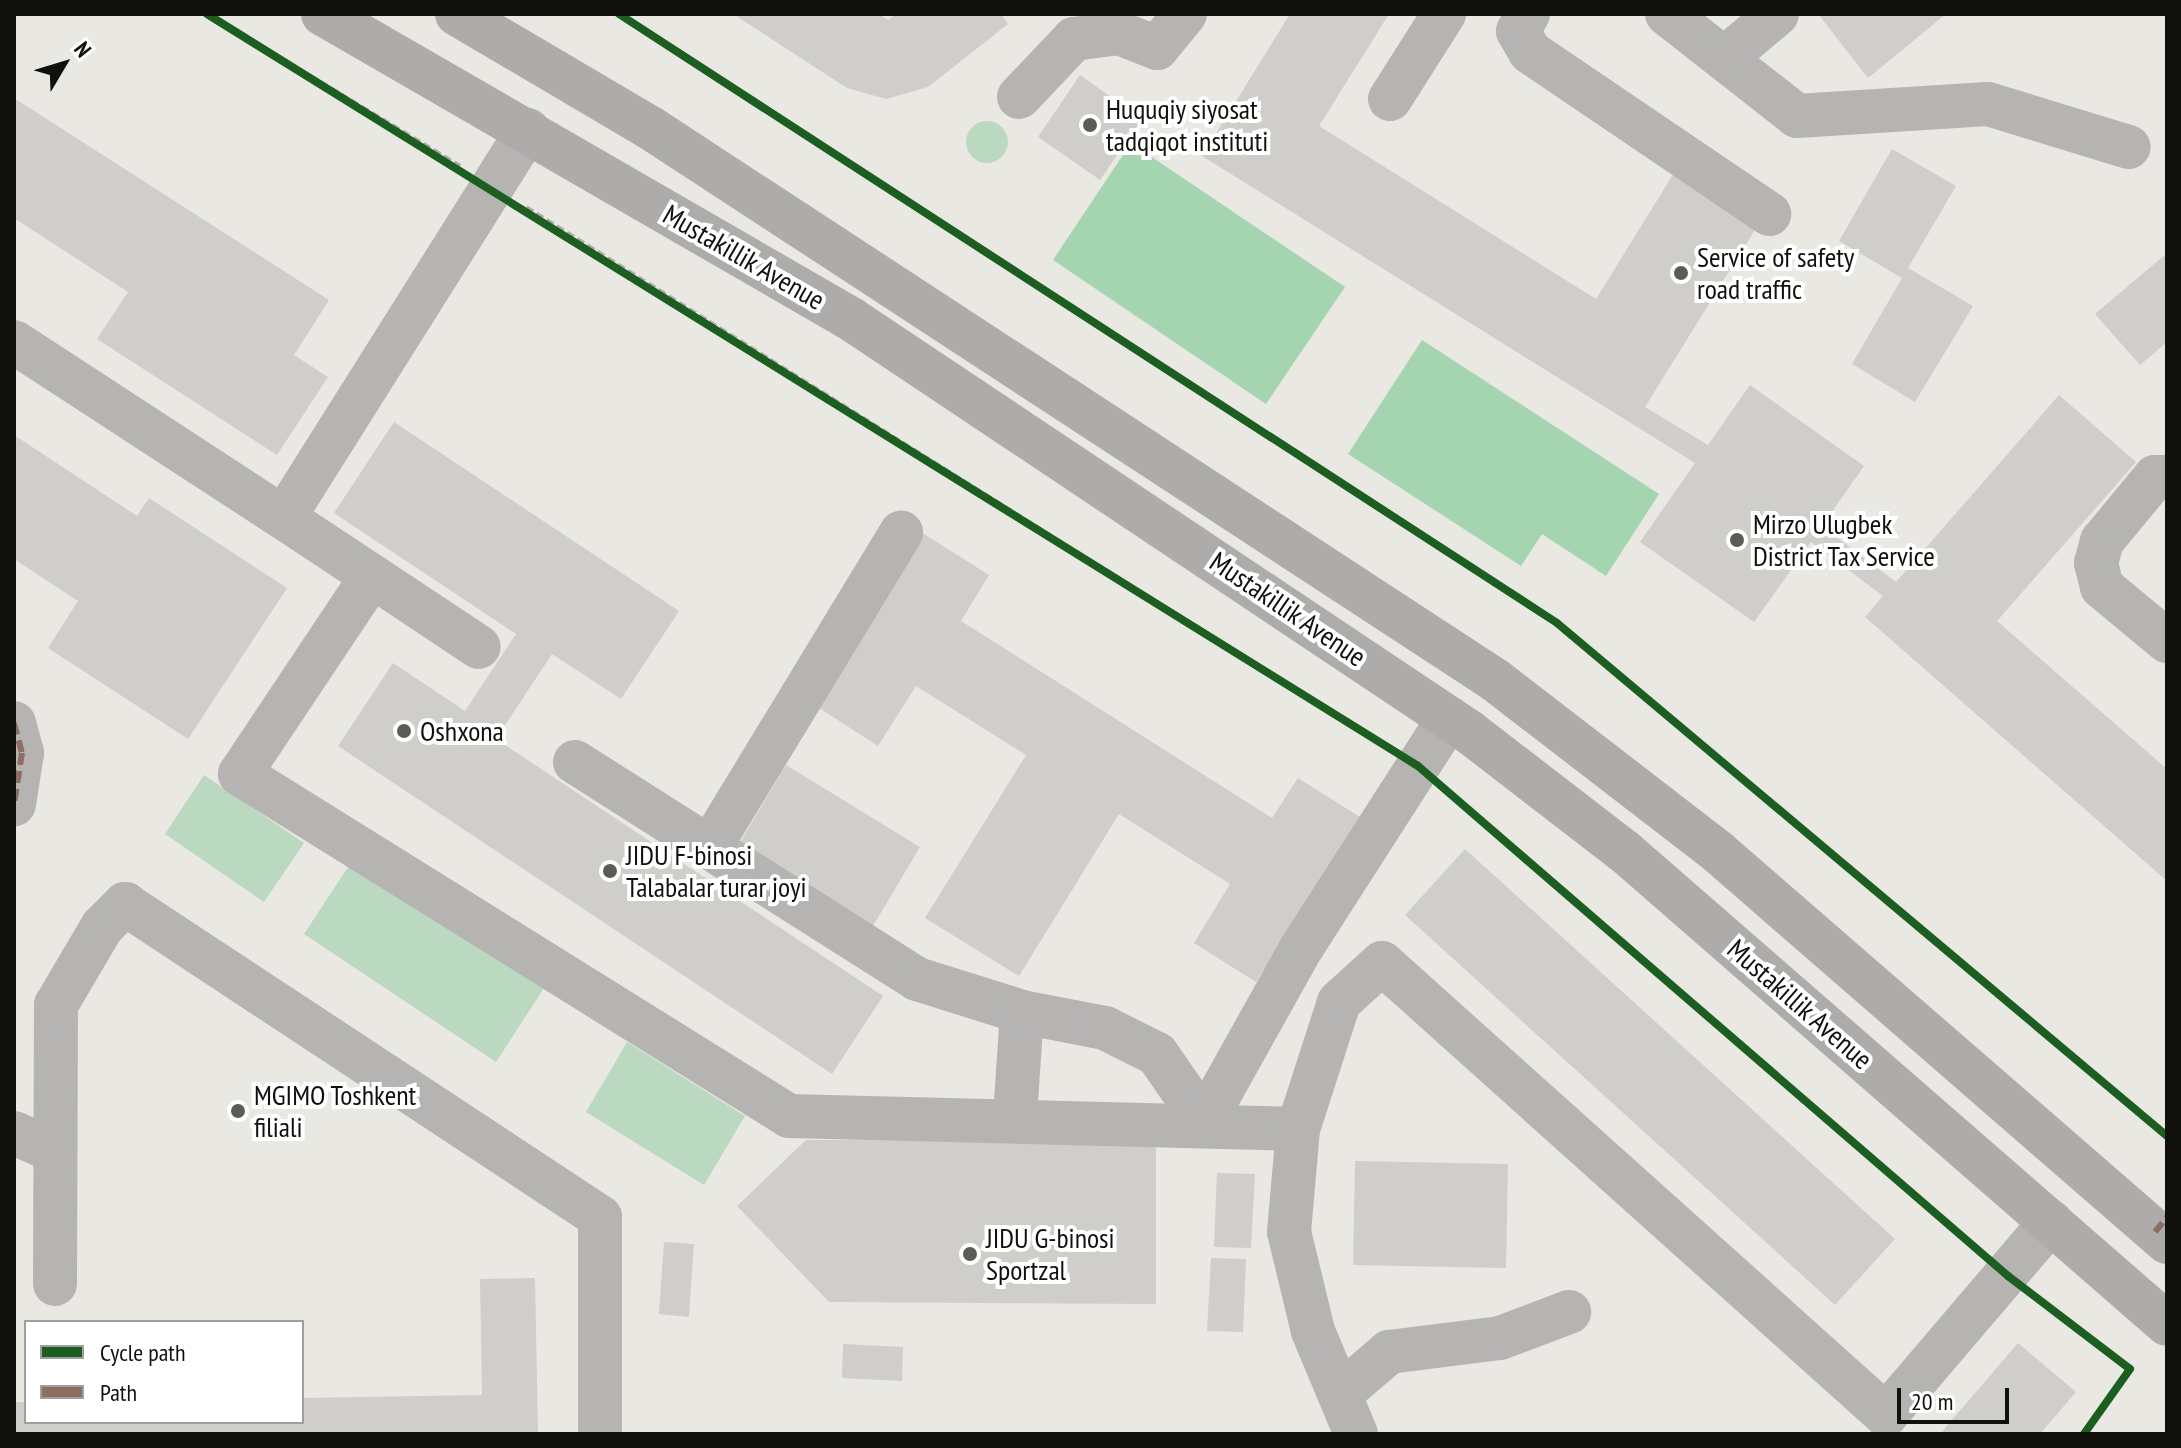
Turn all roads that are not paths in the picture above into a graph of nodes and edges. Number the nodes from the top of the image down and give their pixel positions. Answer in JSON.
{"nodes":[{"id":1,"x":323,"y":14,"type":"edge"},
{"id":2,"x":457,"y":14,"type":"edge"},
{"id":3,"x":1185,"y":14,"type":"edge"},
{"id":4,"x":1444,"y":14,"type":"edge"},
{"id":5,"x":1528,"y":14,"type":"edge"},
{"id":6,"x":1667,"y":14,"type":"edge"},
{"id":7,"x":1777,"y":14,"type":"edge"},
{"id":8,"x":1725,"y":58,"type":"junction"},
{"id":9,"x":1019,"y":97,"type":"dead end"},
{"id":10,"x":1390,"y":99,"type":"dead end"},
{"id":11,"x":528,"y":130,"type":"junction"},
{"id":12,"x":2129,"y":147,"type":"dead end"},
{"id":13,"x":1769,"y":214,"type":"dead end"},
{"id":14,"x":14,"y":342,"type":"edge"},
{"id":15,"x":2167,"y":477,"type":"edge"},
{"id":16,"x":284,"y":518,"type":"junction"},
{"id":17,"x":901,"y":533,"type":"dead end"},
{"id":18,"x":372,"y":576,"type":"junction"},
{"id":19,"x":2167,"y":641,"type":"edge"},
{"id":20,"x":479,"y":647,"type":"dead end"},
{"id":21,"x":1449,"y":718,"type":"junction"},
{"id":22,"x":14,"y":723,"type":"edge"},
{"id":23,"x":575,"y":762,"type":"dead end"},
{"id":24,"x":14,"y":804,"type":"edge"},
{"id":25,"x":710,"y":847,"type":"junction"},
{"id":26,"x":1022,"y":1012,"type":"junction"},
{"id":27,"x":1015,"y":1117,"type":"junction"},
{"id":28,"x":1204,"y":1122,"type":"junction"},
{"id":29,"x":1298,"y":1129,"type":"junction"},
{"id":30,"x":14,"y":1133,"type":"edge"},
{"id":31,"x":55,"y":1151,"type":"junction"},
{"id":32,"x":2051,"y":1222,"type":"junction"},
{"id":33,"x":2163,"y":1230,"type":"edge"},
{"id":34,"x":55,"y":1284,"type":"dead end"},
{"id":35,"x":1569,"y":1312,"type":"dead end"},
{"id":36,"x":2167,"y":1324,"type":"edge"},
{"id":37,"x":1348,"y":1414,"type":"edge"},
{"id":38,"x":600,"y":1434,"type":"edge"}],
"edges":[{"from":1,"to":11,"type":"main road","name":"Mustakillik Avenue"},
{"from":2,"to":33,"type":"main road","name":"Mustakillik Avenue"},
{"from":3,"to":9,"type":"street"},
{"from":4,"to":10,"type":"street"},
{"from":5,"to":13,"type":"street"},
{"from":6,"to":8,"type":"street"},
{"from":7,"to":8,"type":"street"},
{"from":8,"to":12,"type":"street"},
{"from":11,"to":16,"type":"street"},
{"from":11,"to":21,"type":"main road","name":"Mustakillik Avenue"},
{"from":14,"to":16,"type":"street"},
{"from":15,"to":19,"type":"street"},
{"from":16,"to":18,"type":"street"},
{"from":17,"to":25,"type":"street"},
{"from":18,"to":20,"type":"street"},
{"from":18,"to":27,"type":"street"},
{"from":21,"to":28,"type":"street"},
{"from":21,"to":32,"type":"main road","name":"Mustakillik Avenue"},
{"from":22,"to":24,"type":"street"},
{"from":23,"to":25,"type":"street"},
{"from":25,"to":26,"type":"street"},
{"from":26,"to":27,"type":"street"},
{"from":26,"to":28,"type":"street"},
{"from":27,"to":28,"type":"street"},
{"from":28,"to":29,"type":"street"},
{"from":29,"to":32,"type":"street"},
{"from":29,"to":37,"type":"street"},
{"from":30,"to":31,"type":"street"},
{"from":31,"to":34,"type":"street"},
{"from":31,"to":38,"type":"street"},
{"from":32,"to":36,"type":"main road","name":"Mustakillik Avenue"},
{"from":35,"to":37,"type":"street"}]}
